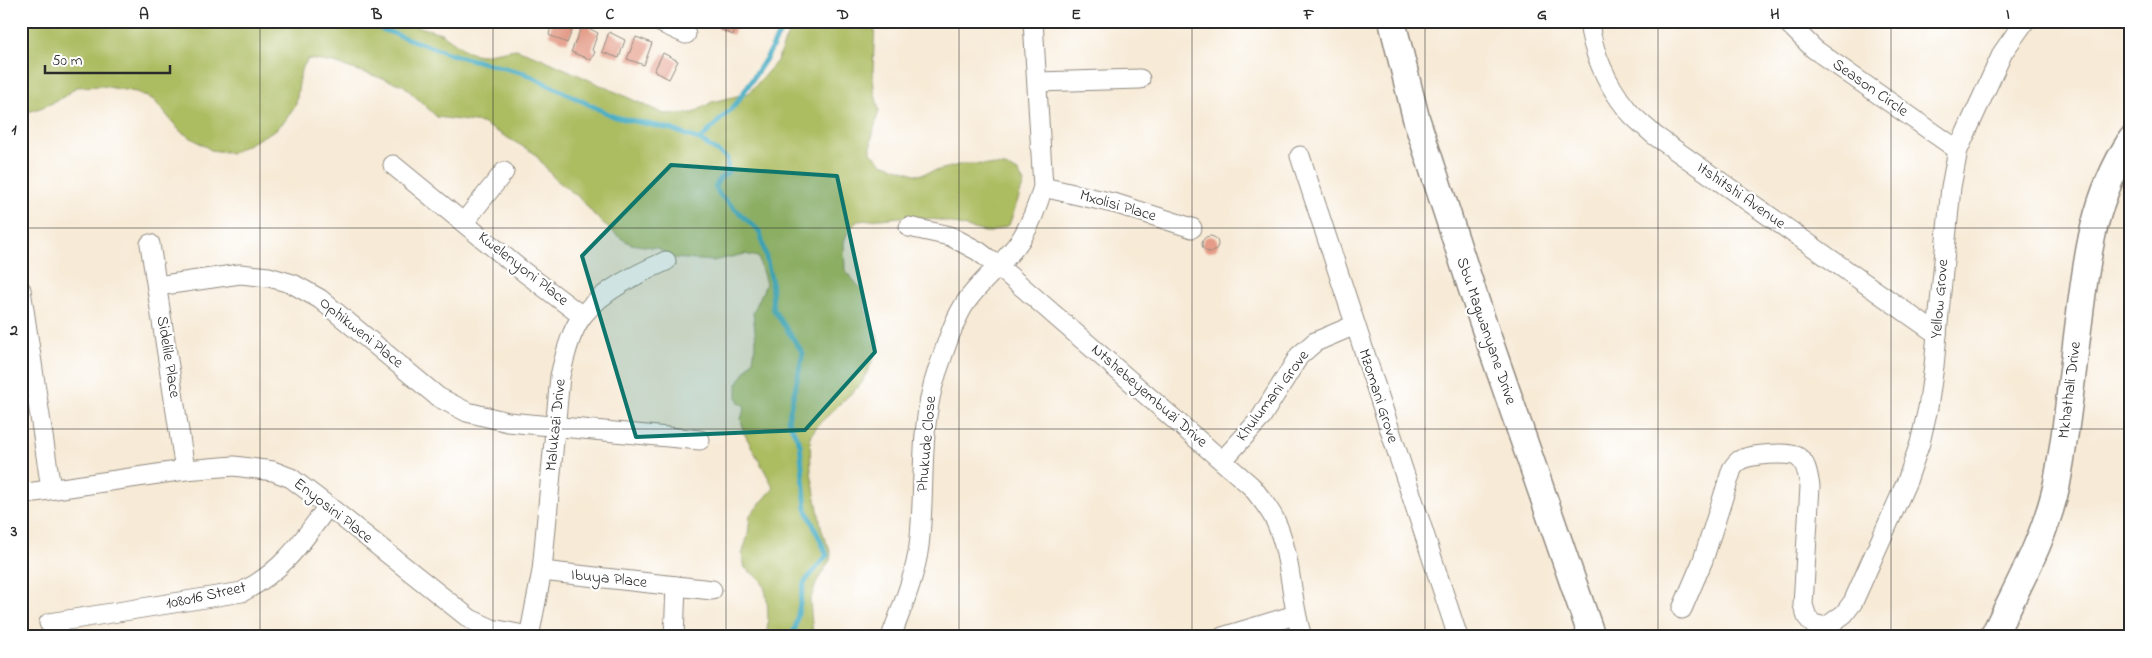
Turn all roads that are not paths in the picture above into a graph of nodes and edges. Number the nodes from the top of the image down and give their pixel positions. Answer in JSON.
{"nodes":[{"id":1,"x":657,"y":21,"type":"edge"},
{"id":2,"x":1033,"y":21,"type":"edge"},
{"id":3,"x":1392,"y":21,"type":"edge"},
{"id":4,"x":1589,"y":21,"type":"edge"},
{"id":5,"x":1786,"y":21,"type":"edge"},
{"id":6,"x":2026,"y":21,"type":"edge"},
{"id":7,"x":686,"y":34,"type":"dead end"},
{"id":8,"x":1140,"y":79,"type":"dead end"},
{"id":9,"x":1037,"y":82,"type":"junction"},
{"id":10,"x":2131,"y":140,"type":"edge"},
{"id":11,"x":1958,"y":150,"type":"junction"},
{"id":12,"x":1300,"y":156,"type":"dead end"},
{"id":13,"x":393,"y":166,"type":"dead end"},
{"id":14,"x":504,"y":172,"type":"dead end"},
{"id":15,"x":1043,"y":187,"type":"junction"},
{"id":16,"x":464,"y":222,"type":"junction"},
{"id":17,"x":909,"y":227,"type":"dead end"},
{"id":18,"x":1192,"y":228,"type":"dead end"},
{"id":19,"x":150,"y":244,"type":"dead end"},
{"id":20,"x":666,"y":261,"type":"dead end"},
{"id":21,"x":998,"y":266,"type":"junction"},
{"id":22,"x":157,"y":286,"type":"junction"},
{"id":23,"x":21,"y":290,"type":"edge"},
{"id":24,"x":582,"y":316,"type":"junction"},
{"id":25,"x":24,"y":322,"type":"edge"},
{"id":26,"x":1355,"y":325,"type":"junction"},
{"id":27,"x":1937,"y":334,"type":"junction"},
{"id":28,"x":556,"y":426,"type":"junction"},
{"id":29,"x":700,"y":440,"type":"dead end"},
{"id":30,"x":1223,"y":460,"type":"junction"},
{"id":31,"x":185,"y":470,"type":"junction"},
{"id":32,"x":51,"y":489,"type":"junction"},
{"id":33,"x":21,"y":494,"type":"edge"},
{"id":34,"x":328,"y":506,"type":"junction"},
{"id":35,"x":542,"y":571,"type":"junction"},
{"id":36,"x":676,"y":586,"type":"junction"},
{"id":37,"x":712,"y":590,"type":"dead end"},
{"id":38,"x":1682,"y":609,"type":"dead end"},
{"id":39,"x":1295,"y":615,"type":"junction"},
{"id":40,"x":48,"y":623,"type":"dead end"},
{"id":41,"x":529,"y":636,"type":"edge"},
{"id":42,"x":674,"y":637,"type":"edge"},
{"id":43,"x":891,"y":637,"type":"edge"},
{"id":44,"x":1222,"y":637,"type":"edge"},
{"id":45,"x":1302,"y":637,"type":"edge"},
{"id":46,"x":1458,"y":637,"type":"edge"},
{"id":47,"x":1592,"y":637,"type":"edge"},
{"id":48,"x":1993,"y":637,"type":"edge"}],
"edges":[{"from":1,"to":7,"type":"street"},
{"from":2,"to":9,"type":"street"},
{"from":3,"to":47,"type":"main road","name":"Sbu Magwanyane Drive"},
{"from":4,"to":27,"type":"street","name":"Itshitshi Avenue"},
{"from":5,"to":11,"type":"street","name":"Season Circle"},
{"from":6,"to":11,"type":"street","name":"Yellow Grove"},
{"from":8,"to":9,"type":"street"},
{"from":9,"to":15,"type":"street"},
{"from":10,"to":48,"type":"main road","name":"Mkhathali Drive"},
{"from":11,"to":27,"type":"street","name":"Yellow Grove"},
{"from":12,"to":26,"type":"street","name":"Mzomani Grove"},
{"from":13,"to":16,"type":"street","name":"Kwelenyoni Place"},
{"from":14,"to":16,"type":"street","name":"Kwelenyoni Place"},
{"from":15,"to":18,"type":"street","name":"Mxolisi Place"},
{"from":15,"to":21,"type":"street"},
{"from":16,"to":24,"type":"street","name":"Kwelenyoni Place"},
{"from":17,"to":21,"type":"street","name":"Ntshebeyembuzi Drive"},
{"from":19,"to":22,"type":"street","name":"Sidelile Place"},
{"from":20,"to":24,"type":"street","name":"Malukazi Drive"},
{"from":21,"to":30,"type":"street","name":"Ntshebeyembuzi Drive"},
{"from":21,"to":43,"type":"street","name":"Phukude Close"},
{"from":22,"to":28,"type":"street","name":"Ophikweni Place"},
{"from":22,"to":31,"type":"street","name":"Sidelile Place"},
{"from":23,"to":25,"type":"street"},
{"from":24,"to":28,"type":"street","name":"Malukazi Drive"},
{"from":25,"to":32,"type":"street"},
{"from":26,"to":30,"type":"street","name":"Khulumani Grove"},
{"from":26,"to":46,"type":"street","name":"Mzomani Grove"},
{"from":27,"to":38,"type":"street","name":"Yellow Grove"},
{"from":28,"to":29,"type":"street","name":"Ophikweni Place"},
{"from":28,"to":35,"type":"street","name":"Malukazi Drive"},
{"from":30,"to":39,"type":"street","name":"Ntshebeyembuzi Drive"},
{"from":31,"to":32,"type":"street","name":"Enyosini Place"},
{"from":31,"to":34,"type":"street","name":"Enyosini Place"},
{"from":32,"to":33,"type":"street","name":"Enyosini Place"},
{"from":34,"to":40,"type":"street","name":"108016 Street"},
{"from":34,"to":41,"type":"street","name":"Enyosini Place"},
{"from":35,"to":36,"type":"street","name":"Ibuya Place"},
{"from":35,"to":41,"type":"street","name":"Malukazi Drive"},
{"from":36,"to":37,"type":"street","name":"Ibuya Place"},
{"from":36,"to":42,"type":"street"},
{"from":39,"to":44,"type":"street"},
{"from":39,"to":45,"type":"street","name":"Ntshebeyembuzi Drive"}]}
